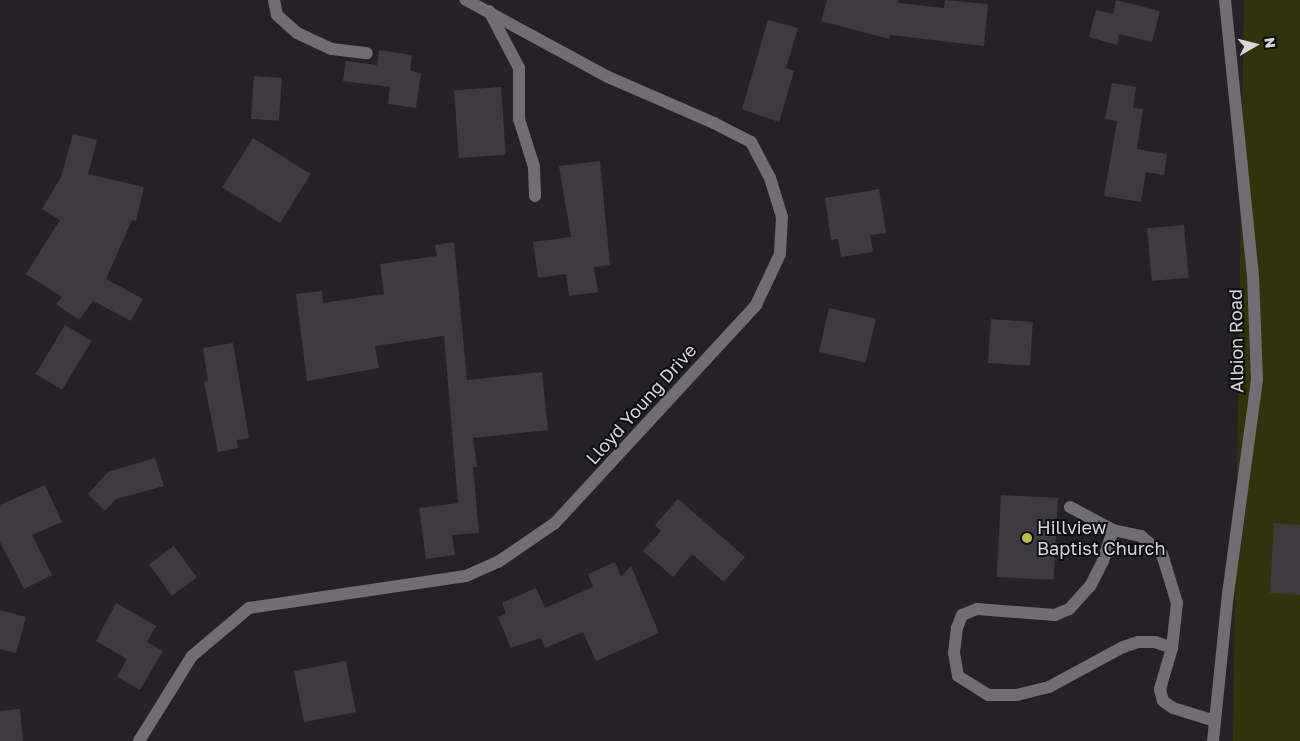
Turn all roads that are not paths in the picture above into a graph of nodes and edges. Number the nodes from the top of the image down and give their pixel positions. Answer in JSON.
{"nodes":[{"id":1,"x":274,"y":0,"type":"edge"},
{"id":2,"x":466,"y":0,"type":"edge"},
{"id":3,"x":1225,"y":0,"type":"edge"},
{"id":4,"x":489,"y":11,"type":"junction"},
{"id":5,"x":367,"y":53,"type":"dead end"},
{"id":6,"x":535,"y":196,"type":"dead end"},
{"id":7,"x":1070,"y":507,"type":"dead end"},
{"id":8,"x":1113,"y":530,"type":"junction"},
{"id":9,"x":1172,"y":648,"type":"junction"},
{"id":10,"x":1215,"y":721,"type":"junction"},
{"id":11,"x":139,"y":741,"type":"edge"},
{"id":12,"x":1213,"y":741,"type":"edge"}],
"edges":[{"from":1,"to":5,"type":"street"},
{"from":2,"to":4,"type":"street","name":"Lloyd Young Drive"},
{"from":3,"to":10,"type":"street","name":"Albion Road"},
{"from":4,"to":6,"type":"street"},
{"from":4,"to":11,"type":"street","name":"Lloyd Young Drive"},
{"from":7,"to":8,"type":"street"},
{"from":8,"to":9,"type":"street"},
{"from":8,"to":9,"type":"street"},
{"from":9,"to":10,"type":"street"},
{"from":10,"to":12,"type":"street","name":"Albion Road"}]}
